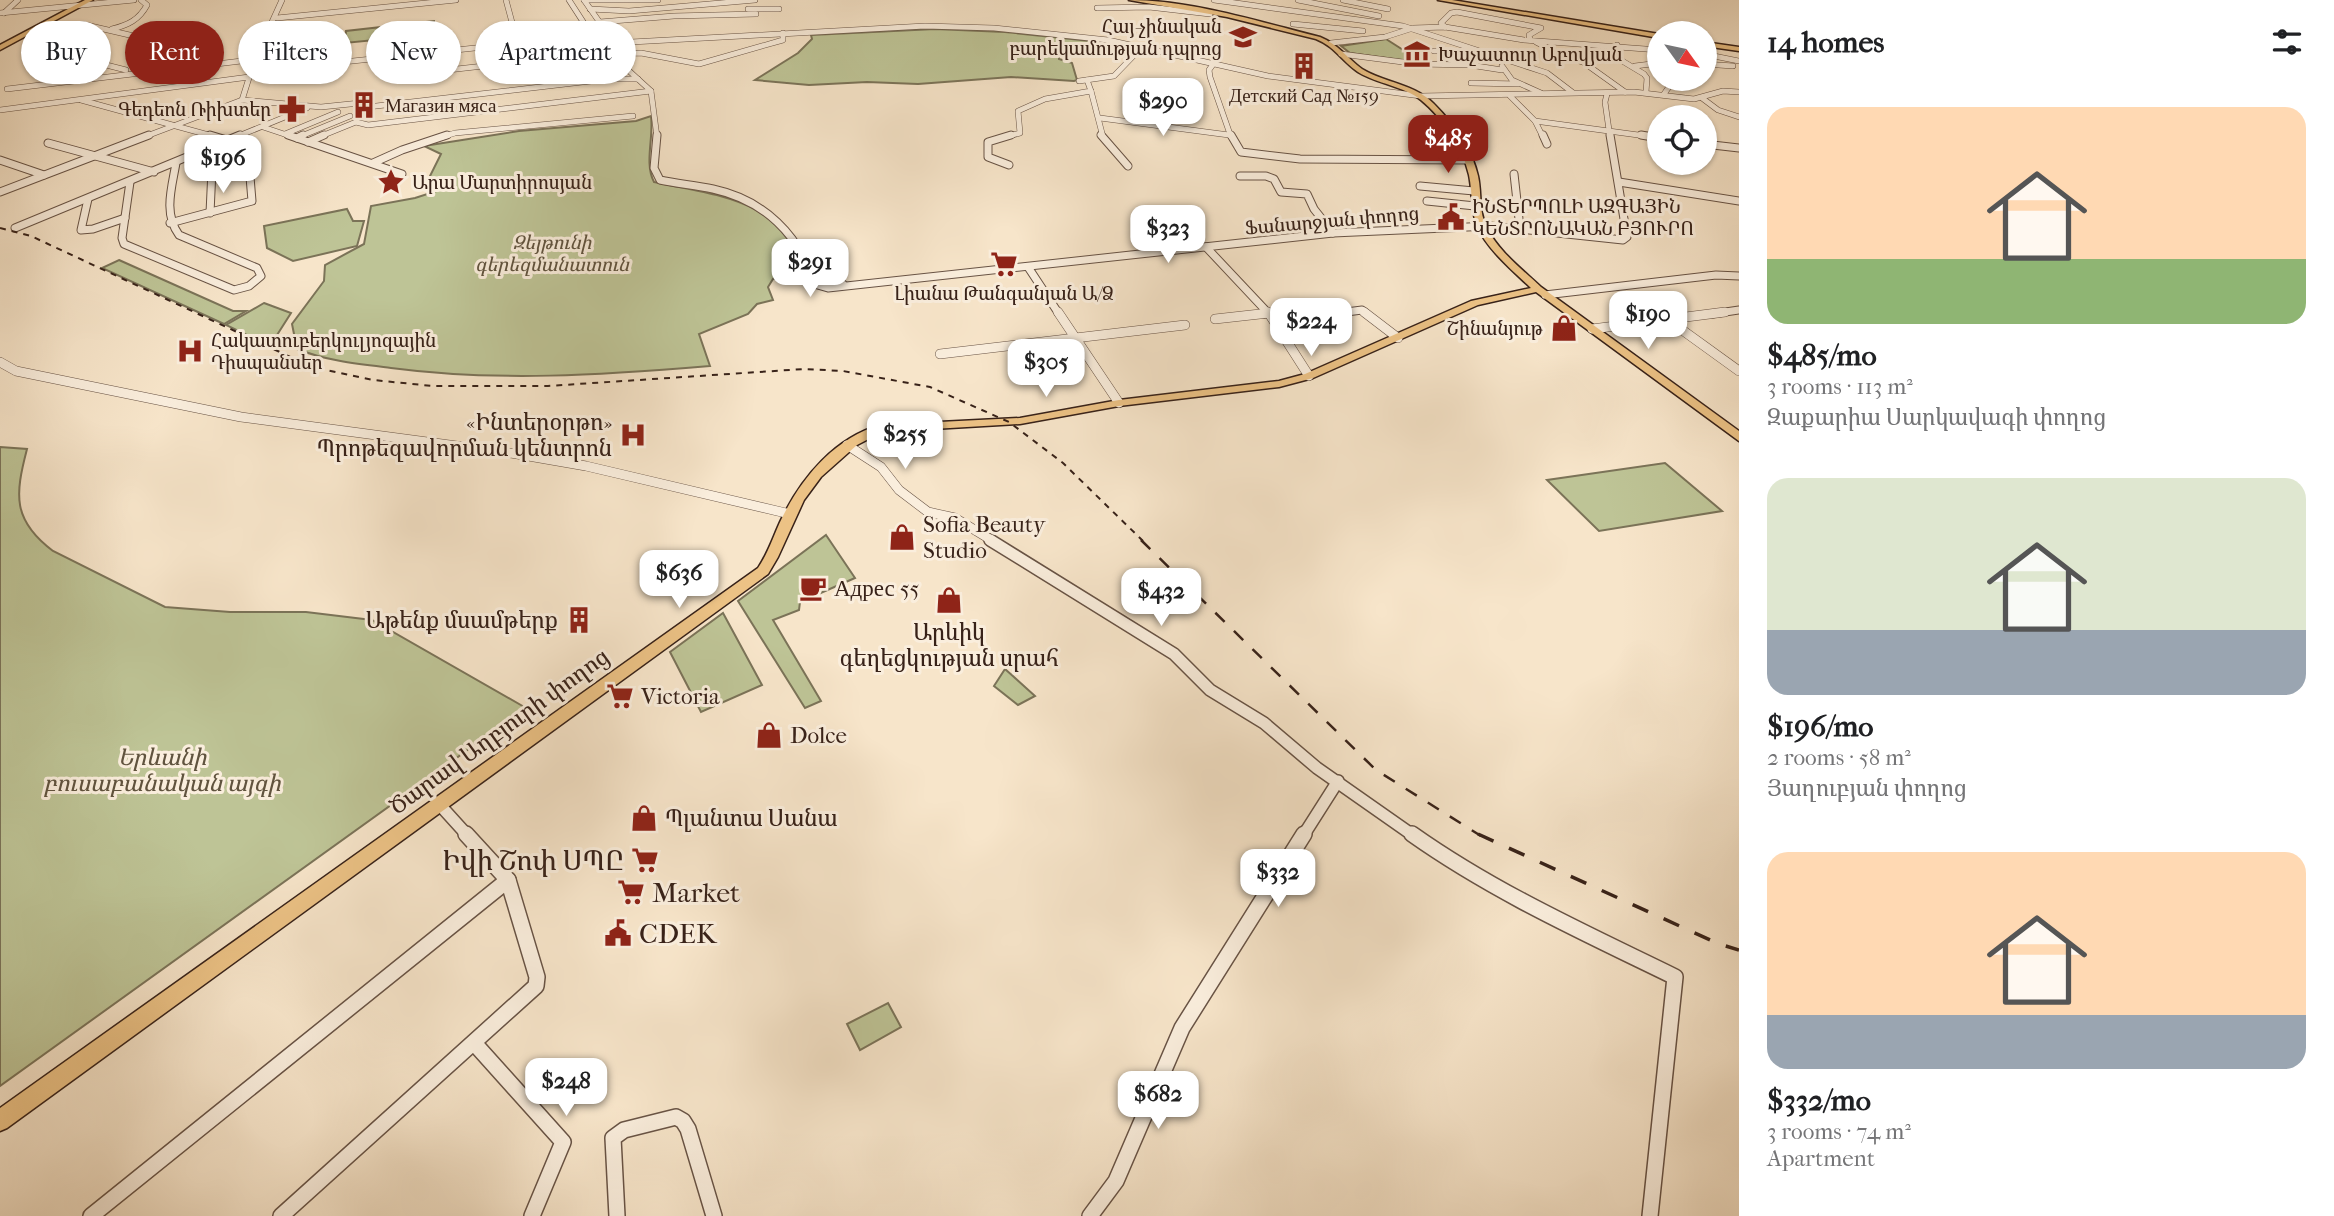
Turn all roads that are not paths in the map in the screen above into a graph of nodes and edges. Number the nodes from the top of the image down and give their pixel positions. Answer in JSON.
{"nodes":[{"id":1,"x":18,"y":0,"type":"edge"},
{"id":2,"x":90,"y":0,"type":"edge"},
{"id":3,"x":123,"y":0,"type":"edge"},
{"id":4,"x":134,"y":0,"type":"edge"},
{"id":5,"x":141,"y":0,"type":"edge"},
{"id":6,"x":284,"y":0,"type":"edge"},
{"id":7,"x":456,"y":0,"type":"edge"},
{"id":8,"x":506,"y":0,"type":"edge"},
{"id":9,"x":571,"y":0,"type":"edge"},
{"id":10,"x":584,"y":0,"type":"edge"},
{"id":11,"x":658,"y":0,"type":"edge"},
{"id":12,"x":755,"y":0,"type":"edge"},
{"id":13,"x":1132,"y":0,"type":"edge"},
{"id":14,"x":1214,"y":0,"type":"edge"},
{"id":15,"x":1300,"y":0,"type":"edge"},
{"id":16,"x":1343,"y":0,"type":"edge"},
{"id":17,"x":1441,"y":0,"type":"edge"},
{"id":18,"x":1453,"y":0,"type":"edge"},
{"id":19,"x":79,"y":4,"type":"edge"},
{"id":20,"x":1097,"y":8,"type":"dead end"},
{"id":21,"x":590,"y":9,"type":"junction"},
{"id":22,"x":779,"y":9,"type":"dead end"},
{"id":23,"x":1388,"y":9,"type":"dead end"},
{"id":24,"x":1510,"y":10,"type":"junction"},
{"id":25,"x":675,"y":11,"type":"junction"},
{"id":26,"x":1295,"y":12,"type":"junction"},
{"id":27,"x":2,"y":13,"type":"edge"},
{"id":28,"x":719,"y":13,"type":"junction"},
{"id":29,"x":756,"y":14,"type":"dead end"},
{"id":30,"x":1227,"y":15,"type":"junction"},
{"id":31,"x":1529,"y":15,"type":"junction"},
{"id":32,"x":1379,"y":16,"type":"dead end"},
{"id":33,"x":277,"y":18,"type":"junction"},
{"id":34,"x":274,"y":21,"type":"edge"},
{"id":35,"x":275,"y":21,"type":"edge"},
{"id":36,"x":511,"y":21,"type":"edge"},
{"id":37,"x":581,"y":21,"type":"edge"},
{"id":38,"x":599,"y":21,"type":"edge"},
{"id":39,"x":607,"y":21,"type":"edge"},
{"id":40,"x":1532,"y":25,"type":"junction"},
{"id":41,"x":1290,"y":27,"type":"junction"},
{"id":42,"x":1446,"y":27,"type":"junction"},
{"id":43,"x":1612,"y":27,"type":"junction"},
{"id":44,"x":1409,"y":28,"type":"junction"},
{"id":45,"x":112,"y":29,"type":"joint"},
{"id":46,"x":1462,"y":29,"type":"junction"},
{"id":47,"x":1363,"y":31,"type":"dead end"},
{"id":48,"x":125,"y":32,"type":"edge"},
{"id":49,"x":783,"y":33,"type":"junction"},
{"id":50,"x":1647,"y":33,"type":"edge"},
{"id":51,"x":719,"y":37,"type":"junction"},
{"id":52,"x":1530,"y":40,"type":"junction"},
{"id":53,"x":636,"y":41,"type":"edge"},
{"id":54,"x":1331,"y":43,"type":"junction"},
{"id":55,"x":1717,"y":44,"type":"edge"},
{"id":56,"x":0,"y":46,"type":"edge"},
{"id":57,"x":1143,"y":46,"type":"junction"},
{"id":58,"x":1617,"y":46,"type":"junction"},
{"id":59,"x":475,"y":48,"type":"edge"},
{"id":60,"x":1739,"y":48,"type":"edge"},
{"id":61,"x":1647,"y":49,"type":"edge"},
{"id":62,"x":1434,"y":51,"type":"dead end"},
{"id":63,"x":636,"y":53,"type":"edge"},
{"id":64,"x":1341,"y":54,"type":"junction"},
{"id":65,"x":1498,"y":56,"type":"junction"},
{"id":66,"x":1717,"y":57,"type":"edge"},
{"id":67,"x":1739,"y":61,"type":"edge"},
{"id":68,"x":352,"y":62,"type":"edge"},
{"id":69,"x":1214,"y":63,"type":"junction"},
{"id":70,"x":1647,"y":64,"type":"edge"},
{"id":71,"x":1460,"y":65,"type":"junction"},
{"id":72,"x":1717,"y":65,"type":"edge"},
{"id":73,"x":1632,"y":66,"type":"junction"},
{"id":74,"x":1643,"y":66,"type":"junction"},
{"id":75,"x":1739,"y":66,"type":"edge"},
{"id":76,"x":1647,"y":68,"type":"edge"},
{"id":77,"x":1502,"y":70,"type":"junction"},
{"id":78,"x":125,"y":73,"type":"edge"},
{"id":79,"x":238,"y":76,"type":"edge"},
{"id":80,"x":638,"y":79,"type":"edge"},
{"id":81,"x":1471,"y":83,"type":"dead end"},
{"id":82,"x":248,"y":84,"type":"edge"},
{"id":83,"x":530,"y":84,"type":"edge"},
{"id":84,"x":621,"y":84,"type":"edge"},
{"id":85,"x":1519,"y":84,"type":"junction"},
{"id":86,"x":34,"y":85,"type":"junction"},
{"id":87,"x":7,"y":89,"type":"dead end"},
{"id":88,"x":651,"y":91,"type":"junction"},
{"id":89,"x":1091,"y":91,"type":"junction"},
{"id":90,"x":1666,"y":91,"type":"edge"},
{"id":91,"x":1572,"y":92,"type":"junction"},
{"id":92,"x":1625,"y":92,"type":"junction"},
{"id":93,"x":1646,"y":92,"type":"junction"},
{"id":94,"x":1739,"y":92,"type":"edge"},
{"id":95,"x":1543,"y":94,"type":"junction"},
{"id":96,"x":1607,"y":94,"type":"junction"},
{"id":97,"x":1664,"y":94,"type":"junction"},
{"id":98,"x":1420,"y":95,"type":"junction"},
{"id":99,"x":1510,"y":96,"type":"junction"},
{"id":100,"x":1702,"y":98,"type":"junction"},
{"id":101,"x":77,"y":99,"type":"junction"},
{"id":102,"x":242,"y":100,"type":"junction"},
{"id":103,"x":25,"y":106,"type":"junction"},
{"id":104,"x":310,"y":106,"type":"junction"},
{"id":105,"x":324,"y":108,"type":"junction"},
{"id":106,"x":359,"y":108,"type":"junction"},
{"id":107,"x":0,"y":110,"type":"edge"},
{"id":108,"x":338,"y":112,"type":"junction"},
{"id":109,"x":633,"y":116,"type":"dead end"},
{"id":110,"x":1739,"y":117,"type":"edge"},
{"id":111,"x":1100,"y":118,"type":"junction"},
{"id":112,"x":355,"y":119,"type":"junction"},
{"id":113,"x":1535,"y":121,"type":"junction"},
{"id":114,"x":172,"y":127,"type":"junction"},
{"id":115,"x":263,"y":127,"type":"junction"},
{"id":116,"x":274,"y":131,"type":"junction"},
{"id":117,"x":1609,"y":131,"type":"junction"},
{"id":118,"x":285,"y":134,"type":"junction"},
{"id":119,"x":1229,"y":135,"type":"junction"},
{"id":120,"x":1647,"y":136,"type":"edge"},
{"id":121,"x":240,"y":137,"type":"junction"},
{"id":122,"x":297,"y":138,"type":"junction"},
{"id":123,"x":230,"y":141,"type":"junction"},
{"id":124,"x":308,"y":142,"type":"junction"},
{"id":125,"x":48,"y":143,"type":"dead end"},
{"id":126,"x":1547,"y":144,"type":"dead end"},
{"id":127,"x":1717,"y":145,"type":"edge"},
{"id":128,"x":212,"y":148,"type":"junction"},
{"id":129,"x":1739,"y":148,"type":"edge"},
{"id":130,"x":95,"y":156,"type":"junction"},
{"id":131,"x":0,"y":160,"type":"edge"},
{"id":132,"x":1470,"y":160,"type":"junction"},
{"id":133,"x":176,"y":163,"type":"junction"},
{"id":134,"x":373,"y":163,"type":"junction"},
{"id":135,"x":1009,"y":165,"type":"dead end"},
{"id":136,"x":1128,"y":166,"type":"dead end"},
{"id":137,"x":154,"y":172,"type":"junction"},
{"id":138,"x":402,"y":174,"type":"dead end"},
{"id":139,"x":1514,"y":174,"type":"dead end"},
{"id":140,"x":44,"y":175,"type":"junction"},
{"id":141,"x":1240,"y":176,"type":"dead end"},
{"id":142,"x":130,"y":182,"type":"junction"},
{"id":143,"x":1619,"y":183,"type":"junction"},
{"id":144,"x":1420,"y":186,"type":"dead end"},
{"id":145,"x":1475,"y":191,"type":"junction"},
{"id":146,"x":0,"y":192,"type":"edge"},
{"id":147,"x":88,"y":199,"type":"junction"},
{"id":148,"x":1427,"y":201,"type":"dead end"},
{"id":149,"x":1739,"y":201,"type":"edge"},
{"id":150,"x":1475,"y":206,"type":"junction"},
{"id":151,"x":209,"y":212,"type":"junction"},
{"id":152,"x":125,"y":218,"type":"junction"},
{"id":153,"x":170,"y":223,"type":"junction"},
{"id":154,"x":1481,"y":226,"type":"junction"},
{"id":155,"x":15,"y":228,"type":"dead end"},
{"id":156,"x":1520,"y":228,"type":"junction"},
{"id":157,"x":1332,"y":233,"type":"junction"},
{"id":158,"x":1206,"y":247,"type":"junction"},
{"id":159,"x":1028,"y":267,"type":"junction"},
{"id":160,"x":1739,"y":276,"type":"edge"},
{"id":161,"x":1542,"y":292,"type":"junction"},
{"id":162,"x":1739,"y":310,"type":"edge"},
{"id":163,"x":1271,"y":317,"type":"junction"},
{"id":164,"x":1215,"y":319,"type":"dead end"},
{"id":165,"x":1667,"y":319,"type":"junction"},
{"id":166,"x":1185,"y":325,"type":"dead end"},
{"id":167,"x":1592,"y":330,"type":"junction"},
{"id":168,"x":1075,"y":338,"type":"junction"},
{"id":169,"x":1398,"y":338,"type":"junction"},
{"id":170,"x":940,"y":354,"type":"dead end"},
{"id":171,"x":0,"y":362,"type":"edge"},
{"id":172,"x":1739,"y":371,"type":"edge"},
{"id":173,"x":1309,"y":376,"type":"junction"},
{"id":174,"x":1119,"y":403,"type":"junction"},
{"id":175,"x":1739,"y":436,"type":"edge"},
{"id":176,"x":847,"y":445,"type":"junction"},
{"id":177,"x":790,"y":514,"type":"junction"},
{"id":178,"x":1338,"y":781,"type":"junction"},
{"id":179,"x":439,"y":804,"type":"junction"},
{"id":180,"x":508,"y":880,"type":"junction"},
{"id":181,"x":475,"y":1044,"type":"junction"},
{"id":182,"x":0,"y":1121,"type":"edge"},
{"id":183,"x":91,"y":1216,"type":"edge"},
{"id":184,"x":281,"y":1216,"type":"edge"},
{"id":185,"x":532,"y":1216,"type":"edge"},
{"id":186,"x":617,"y":1216,"type":"edge"},
{"id":187,"x":714,"y":1216,"type":"edge"},
{"id":188,"x":1090,"y":1216,"type":"edge"},
{"id":189,"x":1650,"y":1216,"type":"edge"}],
"edges":[{"from":1,"to":27,"type":"street"},
{"from":2,"to":19,"type":"main road"},
{"from":3,"to":19,"type":"street"},
{"from":4,"to":19,"type":"street"},
{"from":5,"to":45,"type":"street"},
{"from":6,"to":33,"type":"street"},
{"from":6,"to":34,"type":"street"},
{"from":7,"to":33,"type":"street"},
{"from":8,"to":36,"type":"street"},
{"from":9,"to":37,"type":"street"},
{"from":10,"to":11,"type":"street"},
{"from":10,"to":21,"type":"street"},
{"from":12,"to":25,"type":"street"},
{"from":13,"to":30,"type":"main road"},
{"from":14,"to":26,"type":"street"},
{"from":15,"to":26,"type":"street"},
{"from":15,"to":32,"type":"street"},
{"from":16,"to":23,"type":"street"},
{"from":17,"to":24,"type":"main road"},
{"from":18,"to":24,"type":"main road"},
{"from":19,"to":27,"type":"street"},
{"from":19,"to":56,"type":"main road"},
{"from":20,"to":30,"type":"street"},
{"from":21,"to":25,"type":"street"},
{"from":21,"to":38,"type":"street"},
{"from":22,"to":28,"type":"street"},
{"from":24,"to":31,"type":"main road"},
{"from":24,"to":43,"type":"main road"},
{"from":25,"to":28,"type":"street"},
{"from":25,"to":39,"type":"street"},
{"from":26,"to":41,"type":"street"},
{"from":26,"to":44,"type":"street"},
{"from":28,"to":29,"type":"street"},
{"from":28,"to":51,"type":"street"},
{"from":30,"to":41,"type":"main road"},
{"from":31,"to":40,"type":"street"},
{"from":31,"to":43,"type":"main road"},
{"from":33,"to":35,"type":"street"},
{"from":40,"to":42,"type":"street"},
{"from":40,"to":52,"type":"street"},
{"from":41,"to":47,"type":"street"},
{"from":41,"to":54,"type":"main road"},
{"from":42,"to":44,"type":"street"},
{"from":42,"to":46,"type":"street"},
{"from":43,"to":50,"type":"main road"},
{"from":44,"to":54,"type":"street"},
{"from":44,"to":65,"type":"street"},
{"from":45,"to":48,"type":"street"},
{"from":46,"to":52,"type":"street"},
{"from":46,"to":65,"type":"street"},
{"from":49,"to":51,"type":"street"},
{"from":49,"to":57,"type":"street"},
{"from":49,"to":63,"type":"street"},
{"from":51,"to":53,"type":"street"},
{"from":51,"to":98,"type":"street"},
{"from":52,"to":58,"type":"street"},
{"from":52,"to":92,"type":"street"},
{"from":54,"to":64,"type":"main road"},
{"from":55,"to":60,"type":"main road"},
{"from":57,"to":69,"type":"street"},
{"from":57,"to":89,"type":"street"},
{"from":58,"to":61,"type":"street"},
{"from":58,"to":73,"type":"street"},
{"from":59,"to":68,"type":"street"},
{"from":62,"to":71,"type":"street"},
{"from":64,"to":71,"type":"street"},
{"from":64,"to":98,"type":"main road"},
{"from":65,"to":77,"type":"street"},
{"from":65,"to":91,"type":"street"},
{"from":66,"to":67,"type":"street"},
{"from":69,"to":98,"type":"street"},
{"from":69,"to":119,"type":"street"},
{"from":70,"to":74,"type":"street"},
{"from":71,"to":77,"type":"street"},
{"from":72,"to":75,"type":"street"},
{"from":73,"to":74,"type":"street"},
{"from":73,"to":93,"type":"street"},
{"from":74,"to":76,"type":"street"},
{"from":77,"to":85,"type":"street"},
{"from":78,"to":86,"type":"street"},
{"from":79,"to":101,"type":"street"},
{"from":80,"to":88,"type":"street"},
{"from":81,"to":85,"type":"street"},
{"from":82,"to":102,"type":"street"},
{"from":83,"to":106,"type":"street"},
{"from":84,"to":112,"type":"street"},
{"from":85,"to":95,"type":"street"},
{"from":86,"to":87,"type":"street"},
{"from":86,"to":103,"type":"street"},
{"from":88,"to":112,"type":"street"},
{"from":88,"to":159,"type":"street","name":"Ֆանարջյան փողոց"},
{"from":89,"to":111,"type":"street"},
{"from":89,"to":135,"type":"street"},
{"from":90,"to":97,"type":"street"},
{"from":91,"to":95,"type":"street"},
{"from":91,"to":96,"type":"street"},
{"from":92,"to":93,"type":"street"},
{"from":92,"to":96,"type":"street"},
{"from":93,"to":97,"type":"street"},
{"from":94,"to":100,"type":"street"},
{"from":95,"to":99,"type":"street"},
{"from":96,"to":117,"type":"street","name":"Ֆանարջյան փողոց"},
{"from":97,"to":100,"type":"street"},
{"from":98,"to":99,"type":"street"},
{"from":98,"to":132,"type":"main road"},
{"from":99,"to":113,"type":"street"},
{"from":100,"to":110,"type":"street"},
{"from":101,"to":103,"type":"street"},
{"from":101,"to":114,"type":"street"},
{"from":102,"to":104,"type":"street"},
{"from":102,"to":114,"type":"street"},
{"from":103,"to":107,"type":"street"},
{"from":104,"to":105,"type":"street"},
{"from":104,"to":115,"type":"street"},
{"from":105,"to":106,"type":"street"},
{"from":105,"to":108,"type":"street"},
{"from":105,"to":116,"type":"street"},
{"from":106,"to":112,"type":"street"},
{"from":108,"to":112,"type":"street"},
{"from":108,"to":118,"type":"street"},
{"from":109,"to":134,"type":"street"},
{"from":111,"to":119,"type":"street"},
{"from":111,"to":136,"type":"street"},
{"from":112,"to":122,"type":"street"},
{"from":112,"to":124,"type":"street"},
{"from":113,"to":117,"type":"street"},
{"from":113,"to":126,"type":"street"},
{"from":114,"to":123,"type":"street"},
{"from":114,"to":130,"type":"street"},
{"from":115,"to":116,"type":"street"},
{"from":115,"to":121,"type":"street"},
{"from":116,"to":118,"type":"street"},
{"from":117,"to":120,"type":"street"},
{"from":117,"to":143,"type":"street","name":"Ֆանարջյան փողոց"},
{"from":118,"to":122,"type":"street"},
{"from":119,"to":132,"type":"street"},
{"from":121,"to":123,"type":"street"},
{"from":121,"to":151,"type":"street"},
{"from":122,"to":124,"type":"street"},
{"from":123,"to":128,"type":"street"},
{"from":124,"to":134,"type":"street"},
{"from":125,"to":130,"type":"street"},
{"from":127,"to":129,"type":"street"},
{"from":128,"to":133,"type":"street"},
{"from":128,"to":151,"type":"street"},
{"from":130,"to":137,"type":"street"},
{"from":130,"to":140,"type":"street"},
{"from":131,"to":140,"type":"street"},
{"from":132,"to":145,"type":"main road"},
{"from":133,"to":137,"type":"street"},
{"from":133,"to":153,"type":"street"},
{"from":134,"to":138,"type":"street"},
{"from":137,"to":142,"type":"street"},
{"from":139,"to":156,"type":"street"},
{"from":140,"to":146,"type":"street"},
{"from":141,"to":157,"type":"street"},
{"from":142,"to":147,"type":"street"},
{"from":142,"to":152,"type":"street"},
{"from":143,"to":149,"type":"street"},
{"from":143,"to":156,"type":"street","name":"Ֆանարջյան փողոց"},
{"from":144,"to":145,"type":"street"},
{"from":145,"to":150,"type":"main road"},
{"from":147,"to":152,"type":"street"},
{"from":147,"to":155,"type":"street"},
{"from":148,"to":150,"type":"street"},
{"from":150,"to":154,"type":"main road"},
{"from":151,"to":153,"type":"street"},
{"from":152,"to":153,"type":"street"},
{"from":154,"to":156,"type":"street","name":"Ֆանարջյան փողոց"},
{"from":154,"to":157,"type":"street","name":"Ֆանարջյան փողոց"},
{"from":154,"to":161,"type":"main road"},
{"from":157,"to":158,"type":"street","name":"Ֆանարջյան փողոց"},
{"from":158,"to":159,"type":"street","name":"Ֆանարջյան փողոց"},
{"from":158,"to":163,"type":"street"},
{"from":159,"to":168,"type":"street"},
{"from":160,"to":161,"type":"street","name":"Ծարավ Աղբյուրի փողոց"},
{"from":161,"to":167,"type":"main road"},
{"from":161,"to":169,"type":"main road","name":"Ծարավ Աղբյուրի փողոց"},
{"from":162,"to":165,"type":"street"},
{"from":163,"to":164,"type":"street"},
{"from":163,"to":169,"type":"street"},
{"from":163,"to":173,"type":"street"},
{"from":165,"to":167,"type":"street"},
{"from":165,"to":172,"type":"street"},
{"from":166,"to":168,"type":"street"},
{"from":167,"to":175,"type":"main road"},
{"from":168,"to":170,"type":"street"},
{"from":168,"to":174,"type":"street"},
{"from":169,"to":173,"type":"main road","name":"Ծարավ Աղբյուրի փողոց"},
{"from":171,"to":177,"type":"street"},
{"from":173,"to":174,"type":"main road","name":"Ծարավ Աղբյուրի փողոց"},
{"from":174,"to":176,"type":"main road","name":"Ծարավ Աղբյուրի փողոց"},
{"from":176,"to":177,"type":"main road","name":"Ծարավ Աղբյուրի փողոց"},
{"from":176,"to":178,"type":"street"},
{"from":177,"to":179,"type":"main road","name":"Ծարավ Աղբյուրի փողոց"},
{"from":178,"to":188,"type":"street"},
{"from":178,"to":189,"type":"street"},
{"from":179,"to":180,"type":"street"},
{"from":179,"to":182,"type":"main road","name":"Ծարավ Աղբյուրի փողոց"},
{"from":180,"to":181,"type":"street"},
{"from":180,"to":183,"type":"street"},
{"from":181,"to":184,"type":"street"},
{"from":181,"to":185,"type":"street"},
{"from":186,"to":187,"type":"street"}]}
